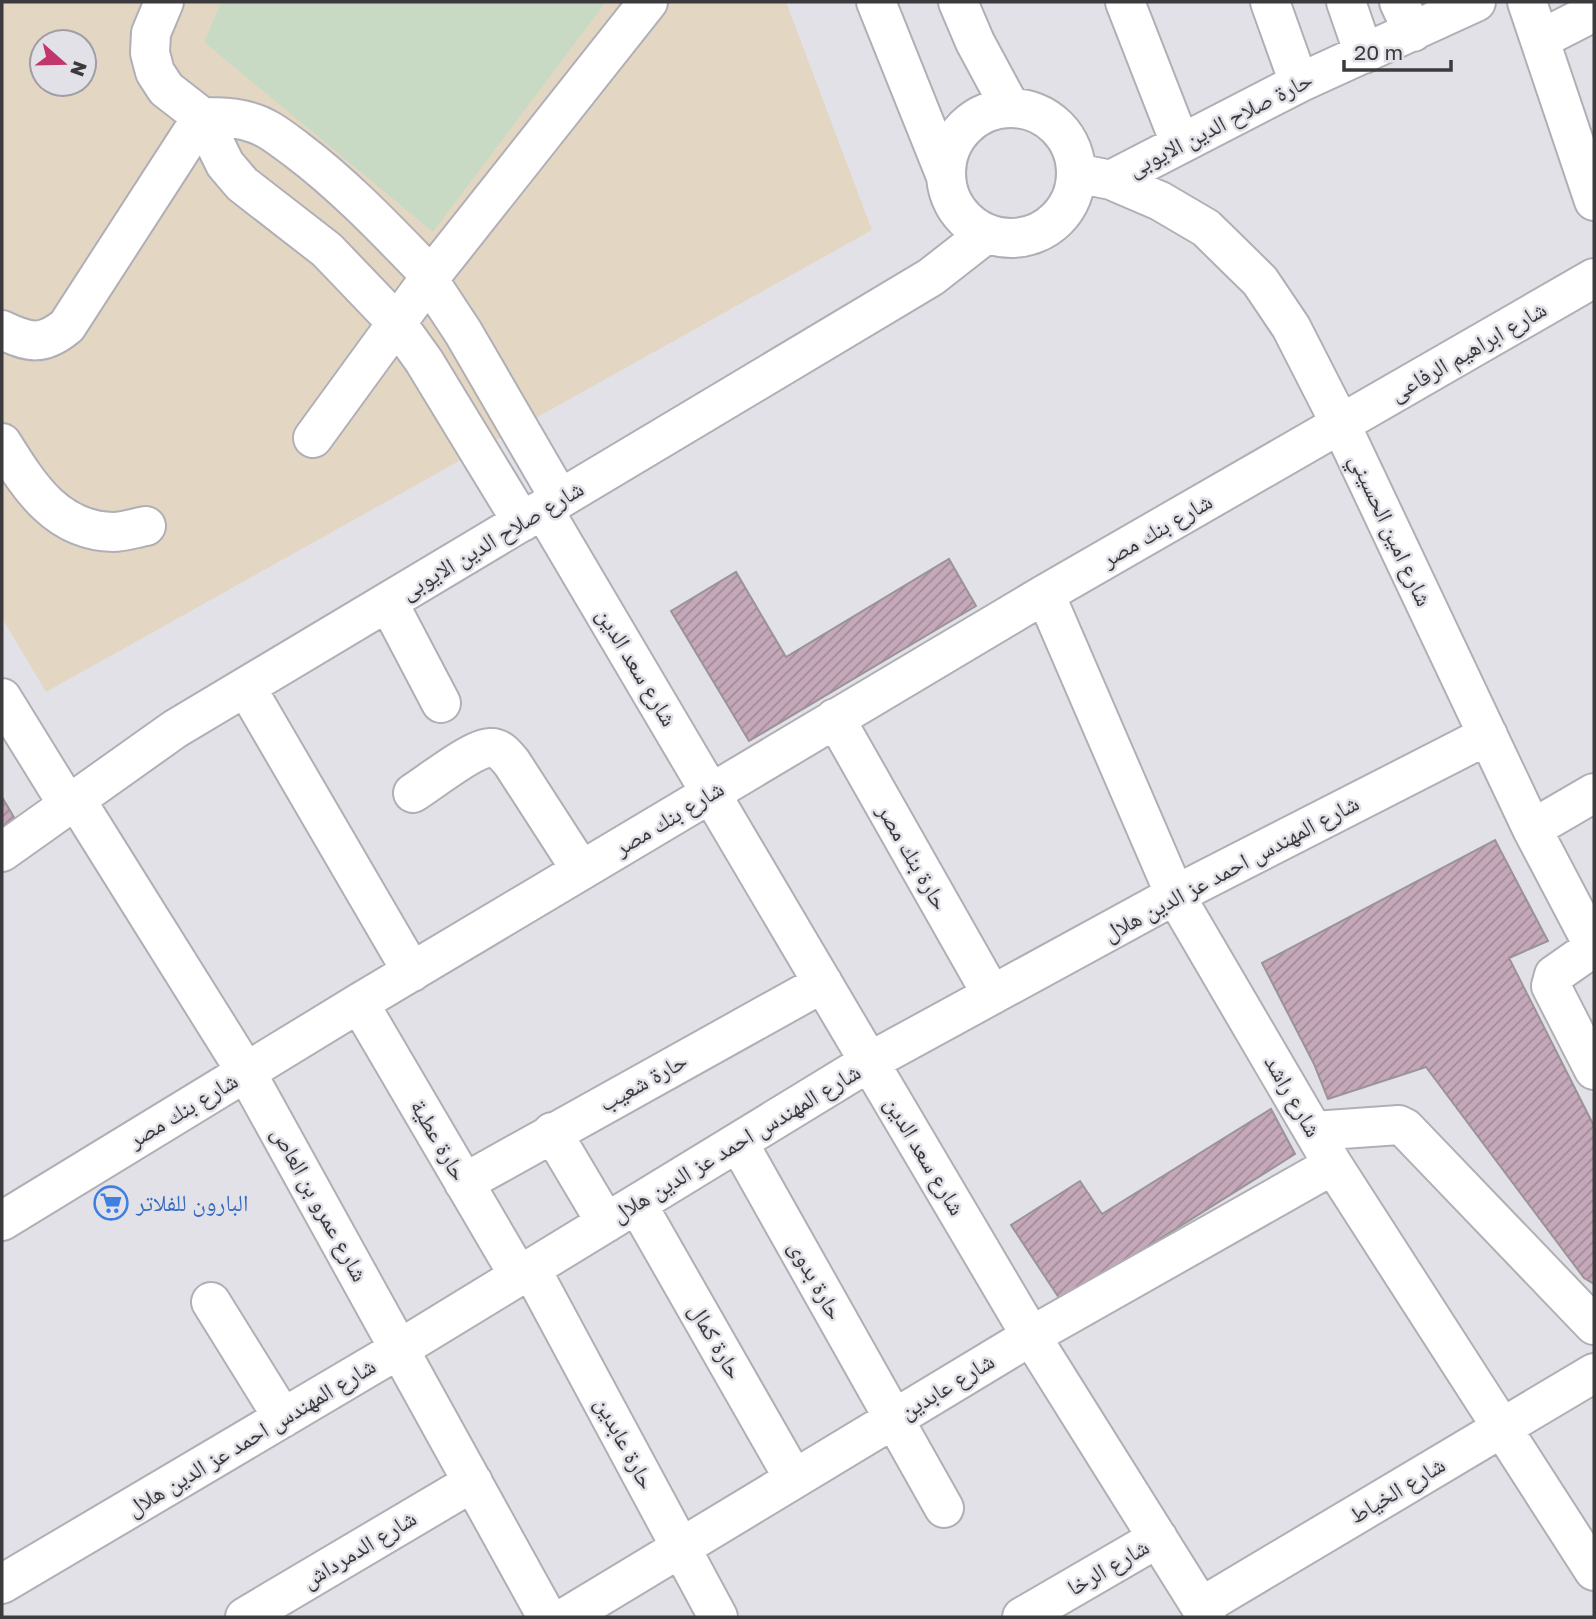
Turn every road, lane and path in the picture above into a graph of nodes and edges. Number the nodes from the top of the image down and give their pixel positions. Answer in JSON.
{"nodes":[{"id":1,"x":164,"y":2,"type":"edge"},
{"id":2,"x":648,"y":2,"type":"edge"},
{"id":3,"x":876,"y":2,"type":"edge"},
{"id":4,"x":958,"y":2,"type":"edge"},
{"id":5,"x":1126,"y":2,"type":"edge"},
{"id":6,"x":1270,"y":2,"type":"edge"},
{"id":7,"x":1346,"y":2,"type":"edge"},
{"id":8,"x":1476,"y":2,"type":"edge"},
{"id":9,"x":1527,"y":2,"type":"edge"},
{"id":10,"x":1594,"y":12,"type":"edge"},
{"id":11,"x":1406,"y":17,"type":"edge"},
{"id":12,"x":1541,"y":39,"type":"junction"},
{"id":13,"x":1364,"y":54,"type":"junction"},
{"id":14,"x":1299,"y":83,"type":"junction"},
{"id":15,"x":1010,"y":107,"type":"junction"},
{"id":16,"x":202,"y":117,"type":"junction"},
{"id":17,"x":1180,"y":143,"type":"junction"},
{"id":18,"x":945,"y":174,"type":"junction"},
{"id":19,"x":1094,"y":176,"type":"junction"},
{"id":20,"x":1594,"y":201,"type":"edge"},
{"id":21,"x":986,"y":234,"type":"junction"},
{"id":22,"x":431,"y":276,"type":"junction"},
{"id":23,"x":1594,"y":278,"type":"edge"},
{"id":24,"x":396,"y":322,"type":"junction"},
{"id":25,"x":2,"y":330,"type":"edge"},
{"id":26,"x":1341,"y":425,"type":"junction"},
{"id":27,"x":313,"y":438,"type":"dead end"},
{"id":28,"x":2,"y":443,"type":"edge"},
{"id":29,"x":542,"y":510,"type":"junction"},
{"id":30,"x":146,"y":526,"type":"dead end"},
{"id":31,"x":1045,"y":594,"type":"junction"},
{"id":32,"x":388,"y":602,"type":"junction"},
{"id":33,"x":246,"y":687,"type":"junction"},
{"id":34,"x":2,"y":699,"type":"edge"},
{"id":35,"x":441,"y":703,"type":"dead end"},
{"id":36,"x":835,"y":718,"type":"junction"},
{"id":37,"x":1488,"y":734,"type":"junction"},
{"id":38,"x":413,"y":793,"type":"dead end"},
{"id":39,"x":711,"y":793,"type":"junction"},
{"id":40,"x":1594,"y":793,"type":"edge"},
{"id":41,"x":72,"y":803,"type":"junction"},
{"id":42,"x":1532,"y":829,"type":"junction"},
{"id":43,"x":2,"y":852,"type":"edge"},
{"id":44,"x":581,"y":870,"type":"junction"},
{"id":45,"x":1175,"y":895,"type":"junction"},
{"id":46,"x":1594,"y":947,"type":"edge"},
{"id":47,"x":412,"y":972,"type":"junction"},
{"id":48,"x":823,"y":983,"type":"junction"},
{"id":49,"x":992,"y":995,"type":"junction"},
{"id":50,"x":359,"y":1003,"type":"junction"},
{"id":51,"x":869,"y":1062,"type":"junction"},
{"id":52,"x":1594,"y":1070,"type":"edge"},
{"id":53,"x":246,"y":1072,"type":"junction"},
{"id":54,"x":1314,"y":1131,"type":"junction"},
{"id":55,"x":552,"y":1132,"type":"junction"},
{"id":56,"x":738,"y":1142,"type":"junction"},
{"id":57,"x":1333,"y":1165,"type":"junction"},
{"id":58,"x":464,"y":1183,"type":"junction"},
{"id":59,"x":621,"y":1213,"type":"junction"},
{"id":60,"x":2,"y":1221,"type":"edge"},
{"id":61,"x":525,"y":1273,"type":"junction"},
{"id":62,"x":211,"y":1302,"type":"dead end"},
{"id":63,"x":1594,"y":1325,"type":"edge"},
{"id":64,"x":1031,"y":1336,"type":"junction"},
{"id":65,"x":401,"y":1348,"type":"junction"},
{"id":66,"x":1594,"y":1373,"type":"edge"},
{"id":67,"x":282,"y":1418,"type":"junction"},
{"id":68,"x":894,"y":1419,"type":"junction"},
{"id":69,"x":1502,"y":1427,"type":"junction"},
{"id":70,"x":794,"y":1479,"type":"junction"},
{"id":71,"x":474,"y":1482,"type":"junction"},
{"id":72,"x":944,"y":1507,"type":"dead end"},
{"id":73,"x":1158,"y":1538,"type":"junction"},
{"id":74,"x":681,"y":1547,"type":"junction"},
{"id":75,"x":1594,"y":1571,"type":"edge"},
{"id":76,"x":2,"y":1584,"type":"edge"},
{"id":77,"x":1204,"y":1612,"type":"edge"},
{"id":78,"x":245,"y":1617,"type":"edge"},
{"id":79,"x":547,"y":1617,"type":"edge"},
{"id":80,"x":566,"y":1617,"type":"edge"},
{"id":81,"x":718,"y":1617,"type":"edge"},
{"id":82,"x":1022,"y":1617,"type":"edge"}],
"edges":[{"from":1,"to":16,"type":"street"},
{"from":2,"to":22,"type":"street"},
{"from":3,"to":18,"type":"street"},
{"from":4,"to":15,"type":"street"},
{"from":5,"to":17,"type":"street"},
{"from":6,"to":14,"type":"street"},
{"from":7,"to":13,"type":"street"},
{"from":8,"to":11,"type":"street","name":"حارة صلاح الدين الايوبى"},
{"from":9,"to":12,"type":"street"},
{"from":10,"to":12,"type":"street"},
{"from":11,"to":13,"type":"street","name":"حارة صلاح الدين الايوبى"},
{"from":12,"to":20,"type":"street"},
{"from":13,"to":14,"type":"street","name":"حارة صلاح الدين الايوبى"},
{"from":14,"to":17,"type":"street","name":"حارة صلاح الدين الايوبى"},
{"from":15,"to":18,"type":"street"},
{"from":15,"to":19,"type":"street"},
{"from":16,"to":22,"type":"street"},
{"from":16,"to":24,"type":"street"},
{"from":16,"to":25,"type":"street"},
{"from":17,"to":19,"type":"street","name":"حارة صلاح الدين الايوبى"},
{"from":18,"to":21,"type":"street"},
{"from":19,"to":21,"type":"street"},
{"from":19,"to":26,"type":"street","name":"شارع امين الحسيني"},
{"from":21,"to":29,"type":"street","name":"شارع صلاح الدين الايوبى"},
{"from":22,"to":24,"type":"street"},
{"from":22,"to":29,"type":"street"},
{"from":23,"to":26,"type":"street","name":"شارع ابراهيم الرفاعى"},
{"from":24,"to":27,"type":"street"},
{"from":24,"to":29,"type":"street"},
{"from":26,"to":31,"type":"street","name":"شارع بنك مصر"},
{"from":26,"to":37,"type":"street","name":"شارع امين الحسيني"},
{"from":28,"to":30,"type":"street"},
{"from":29,"to":32,"type":"street","name":"شارع صلاح الدين الايوبى"},
{"from":29,"to":39,"type":"street","name":"شارع سعد الدين"},
{"from":31,"to":36,"type":"street","name":"شارع بنك مصر"},
{"from":31,"to":45,"type":"street","name":"شارع راشد"},
{"from":32,"to":33,"type":"street","name":"شارع صلاح الدين الايوبى"},
{"from":32,"to":35,"type":"street"},
{"from":33,"to":41,"type":"street","name":"شارع صلاح الدين الايوبى"},
{"from":33,"to":47,"type":"street"},
{"from":34,"to":41,"type":"street","name":"شارع عمرو بن العاص"},
{"from":36,"to":39,"type":"street","name":"شارع بنك مصر"},
{"from":36,"to":49,"type":"street","name":"حارة بنك مصر"},
{"from":37,"to":42,"type":"street","name":"شارع امين الحسيني"},
{"from":37,"to":45,"type":"street","name":"شارع المهندس احمد عز الدين هلال"},
{"from":38,"to":44,"type":"street"},
{"from":39,"to":44,"type":"street","name":"شارع بنك مصر"},
{"from":39,"to":48,"type":"street","name":"شارع سعد الدين"},
{"from":40,"to":42,"type":"street"},
{"from":41,"to":43,"type":"street","name":"شارع صلاح الدين الايوبى"},
{"from":41,"to":53,"type":"street","name":"شارع عمرو بن العاص"},
{"from":42,"to":46,"type":"street","name":"شارع امين الحسيني"},
{"from":44,"to":47,"type":"street","name":"شارع بنك مصر"},
{"from":45,"to":49,"type":"street","name":"شارع المهندس احمد عز الدين هلال"},
{"from":45,"to":54,"type":"street","name":"شارع راشد"},
{"from":46,"to":52,"type":"street"},
{"from":47,"to":50,"type":"street","name":"شارع بنك مصر"},
{"from":48,"to":51,"type":"street","name":"شارع سعد الدين"},
{"from":48,"to":55,"type":"street","name":"حارة شعيب"},
{"from":49,"to":51,"type":"street","name":"شارع المهندس احمد عز الدين هلال"},
{"from":50,"to":53,"type":"street","name":"شارع بنك مصر"},
{"from":50,"to":58,"type":"street","name":"حارة عطية"},
{"from":51,"to":56,"type":"street","name":"شارع المهندس احمد عز الدين هلال"},
{"from":51,"to":64,"type":"street","name":"شارع سعد الدين"},
{"from":53,"to":60,"type":"street","name":"شارع بنك مصر"},
{"from":53,"to":65,"type":"street","name":"شارع عمرو بن العاص"},
{"from":54,"to":57,"type":"street","name":"شارع راشد"},
{"from":54,"to":63,"type":"street"},
{"from":55,"to":58,"type":"street","name":"حارة شعيب"},
{"from":55,"to":59,"type":"street","name":"حارة كمال"},
{"from":56,"to":59,"type":"street","name":"شارع المهندس احمد عز الدين هلال"},
{"from":56,"to":68,"type":"street","name":"حارة بدوى"},
{"from":57,"to":64,"type":"street","name":"شارع عابدين"},
{"from":57,"to":69,"type":"street","name":"شارع راشد"},
{"from":58,"to":61,"type":"street","name":"حارة عطية"},
{"from":59,"to":61,"type":"street","name":"شارع المهندس احمد عز الدين هلال"},
{"from":59,"to":70,"type":"street","name":"حارة كمال"},
{"from":61,"to":65,"type":"street","name":"شارع المهندس احمد عز الدين هلال"},
{"from":61,"to":74,"type":"street","name":"حارة عابدين"},
{"from":62,"to":67,"type":"street"},
{"from":64,"to":68,"type":"street","name":"شارع عابدين"},
{"from":64,"to":73,"type":"street","name":"شارع سعد الدين"},
{"from":65,"to":67,"type":"street","name":"شارع المهندس احمد عز الدين هلال"},
{"from":65,"to":71,"type":"street","name":"شارع عمرو بن العاص"},
{"from":66,"to":69,"type":"street","name":"شارع الخياط"},
{"from":67,"to":76,"type":"street","name":"شارع المهندس احمد عز الدين هلال"},
{"from":68,"to":70,"type":"street","name":"شارع عابدين"},
{"from":68,"to":72,"type":"street","name":"حارة بدوى"},
{"from":69,"to":75,"type":"street","name":"شارع راشد"},
{"from":69,"to":77,"type":"street","name":"شارع الخياط"},
{"from":70,"to":74,"type":"street","name":"شارع عابدين"},
{"from":71,"to":78,"type":"street","name":"شارع الدمرداش"},
{"from":71,"to":79,"type":"street","name":"شارع عمرو بن العاص"},
{"from":73,"to":77,"type":"street","name":"شارع سعد الدين"},
{"from":73,"to":82,"type":"street","name":"شارع الرخا"},
{"from":74,"to":80,"type":"street","name":"شارع عابدين"},
{"from":74,"to":81,"type":"street","name":"حارة عابدين"}]}
